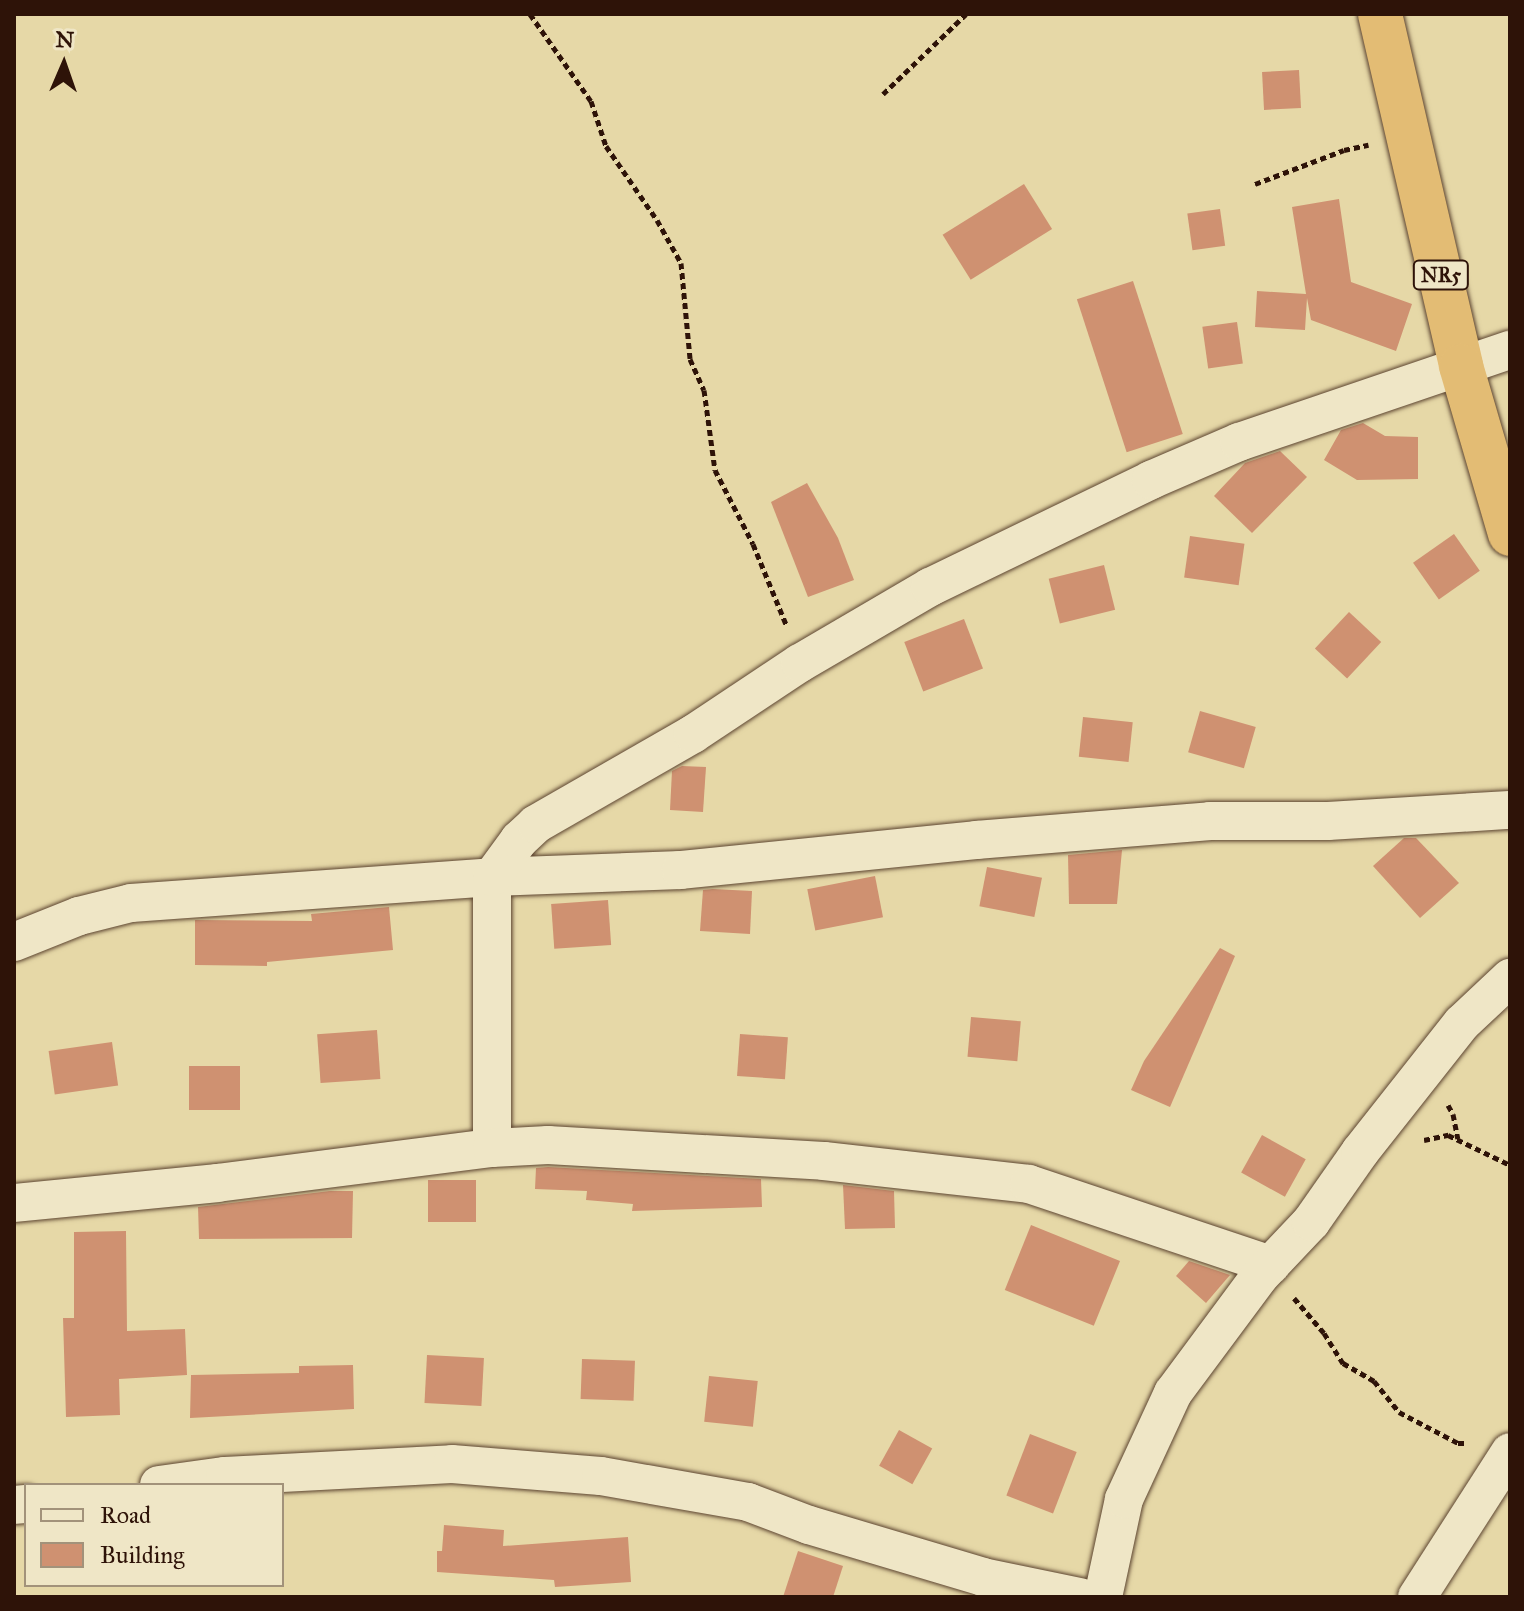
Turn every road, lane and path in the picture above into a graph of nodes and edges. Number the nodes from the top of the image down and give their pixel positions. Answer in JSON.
{"nodes":[{"id":1,"x":530,"y":14,"type":"edge"},
{"id":2,"x":966,"y":14,"type":"edge"},
{"id":3,"x":1380,"y":14,"type":"edge"},
{"id":4,"x":883,"y":94,"type":"dead end"},
{"id":5,"x":1410,"y":137,"type":"junction"},
{"id":6,"x":1255,"y":184,"type":"dead end"},
{"id":7,"x":1510,"y":350,"type":"edge"},
{"id":8,"x":1461,"y":366,"type":"junction"},
{"id":9,"x":1510,"y":534,"type":"edge"},
{"id":10,"x":800,"y":663,"type":"junction"},
{"id":11,"x":1510,"y":810,"type":"edge"},
{"id":12,"x":492,"y":877,"type":"junction"},
{"id":13,"x":14,"y":942,"type":"edge"},
{"id":14,"x":1510,"y":978,"type":"edge"},
{"id":15,"x":492,"y":1148,"type":"junction"},
{"id":16,"x":1360,"y":1152,"type":"junction"},
{"id":17,"x":1510,"y":1165,"type":"edge"},
{"id":18,"x":14,"y":1203,"type":"edge"},
{"id":19,"x":1265,"y":1271,"type":"junction"},
{"id":20,"x":1471,"y":1444,"type":"dead end"},
{"id":21,"x":1510,"y":1452,"type":"edge"},
{"id":22,"x":174,"y":1483,"type":"edge"},
{"id":23,"x":1080,"y":1597,"type":"edge"},
{"id":24,"x":1103,"y":1597,"type":"edge"},
{"id":25,"x":1417,"y":1597,"type":"edge"}],
"edges":[{"from":1,"to":10,"type":"path"},
{"from":2,"to":4,"type":"path"},
{"from":3,"to":5,"type":"highway","number":"NR5"},
{"from":5,"to":6,"type":"path"},
{"from":5,"to":8,"type":"highway","number":"NR5"},
{"from":7,"to":8,"type":"street"},
{"from":8,"to":9,"type":"highway","number":"NR5"},
{"from":8,"to":10,"type":"street"},
{"from":10,"to":12,"type":"street"},
{"from":11,"to":12,"type":"street"},
{"from":12,"to":13,"type":"street"},
{"from":12,"to":15,"type":"street"},
{"from":14,"to":16,"type":"street"},
{"from":15,"to":18,"type":"street"},
{"from":15,"to":19,"type":"street"},
{"from":16,"to":17,"type":"path"},
{"from":16,"to":19,"type":"street"},
{"from":19,"to":20,"type":"path"},
{"from":19,"to":24,"type":"street"},
{"from":21,"to":25,"type":"street"},
{"from":22,"to":23,"type":"street"}]}
